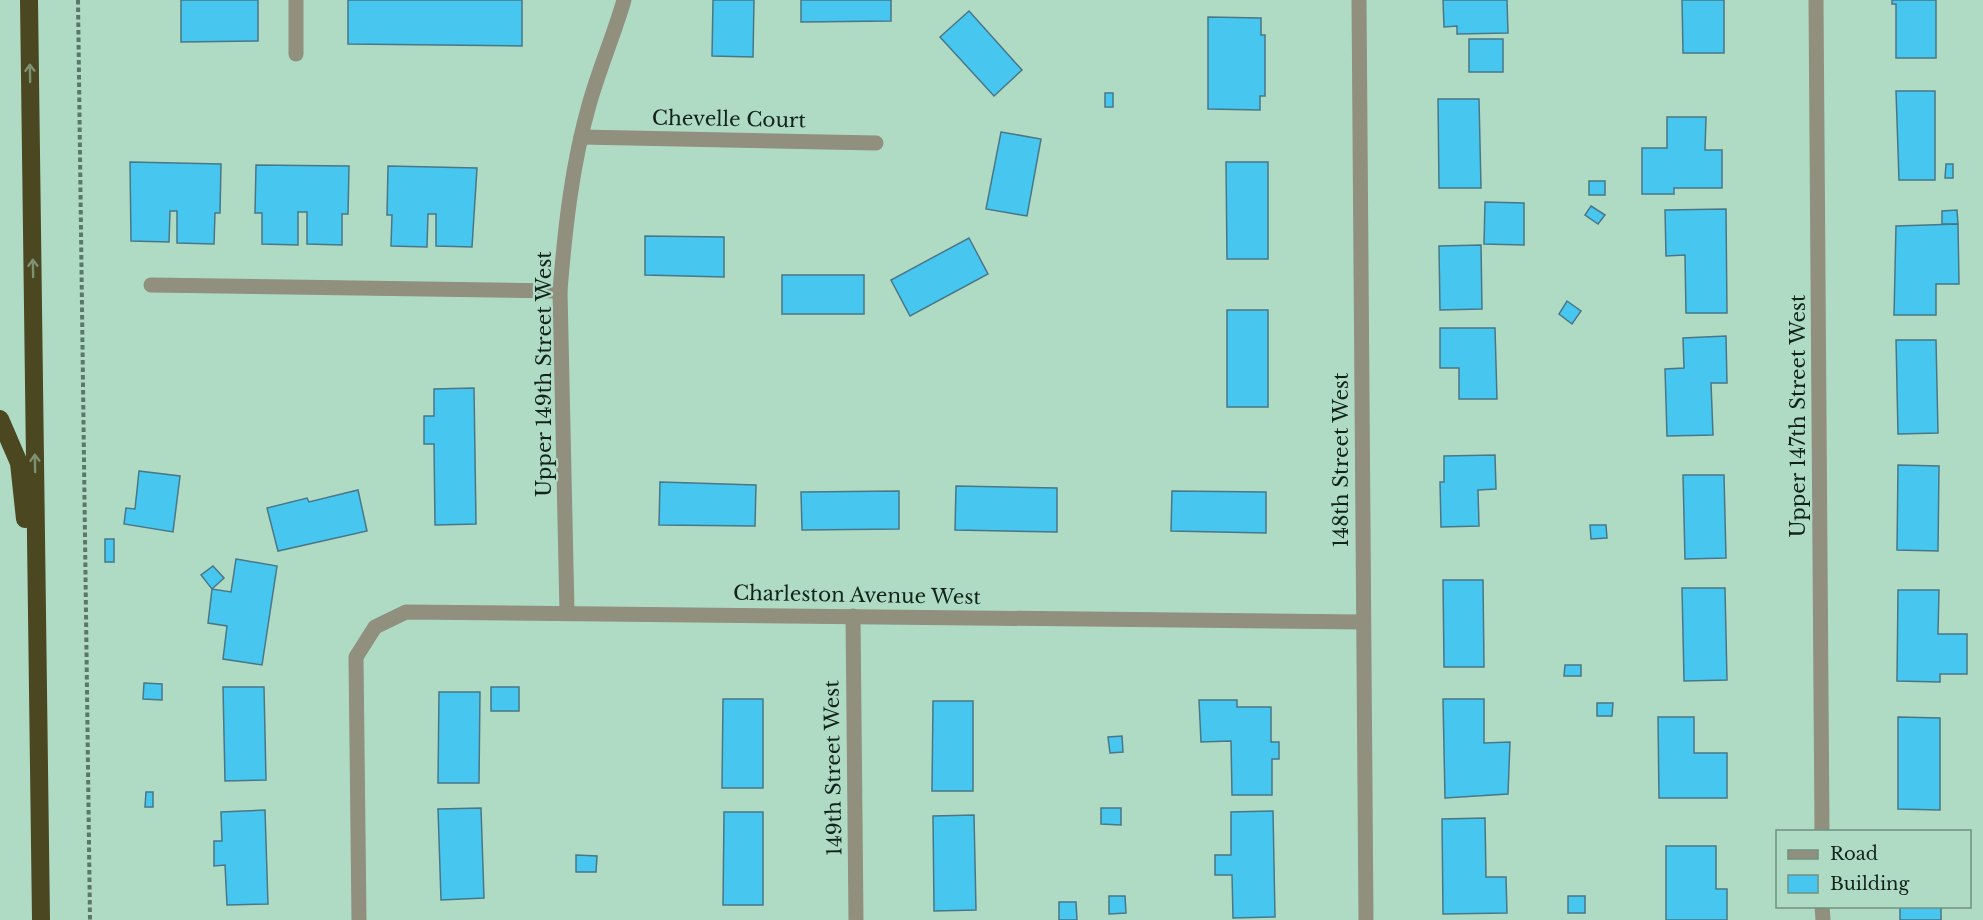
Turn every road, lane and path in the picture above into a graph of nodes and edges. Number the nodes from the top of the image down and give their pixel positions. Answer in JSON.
{"nodes":[{"id":1,"x":29,"y":0,"type":"edge"},
{"id":2,"x":78,"y":0,"type":"edge"},
{"id":3,"x":296,"y":0,"type":"edge"},
{"id":4,"x":624,"y":0,"type":"edge"},
{"id":5,"x":1359,"y":0,"type":"edge"},
{"id":6,"x":1816,"y":0,"type":"edge"},
{"id":7,"x":296,"y":54,"type":"dead end"},
{"id":8,"x":580,"y":137,"type":"junction"},
{"id":9,"x":876,"y":143,"type":"dead end"},
{"id":10,"x":151,"y":285,"type":"dead end"},
{"id":11,"x":560,"y":291,"type":"junction"},
{"id":12,"x":0,"y":419,"type":"edge"},
{"id":13,"x":567,"y":612,"type":"junction"},
{"id":14,"x":853,"y":616,"type":"junction"},
{"id":15,"x":1364,"y":622,"type":"junction"},
{"id":16,"x":1822,"y":830,"type":"edge"},
{"id":17,"x":31,"y":920,"type":"edge"},
{"id":18,"x":41,"y":920,"type":"edge"},
{"id":19,"x":90,"y":920,"type":"edge"},
{"id":20,"x":358,"y":920,"type":"edge"},
{"id":21,"x":856,"y":920,"type":"edge"},
{"id":22,"x":1366,"y":920,"type":"edge"}],
"edges":[{"from":18,"to":1,"type":"highway","one_way":true},
{"from":2,"to":19,"type":"path"},
{"from":3,"to":7,"type":"street"},
{"from":4,"to":8,"type":"street","name":"Upper 149th Street West"},
{"from":5,"to":15,"type":"street","name":"148th Street West"},
{"from":6,"to":16,"type":"street","name":"Upper 147th Street West"},
{"from":8,"to":9,"type":"street","name":"Chevelle Court"},
{"from":8,"to":11,"type":"street","name":"Upper 149th Street West"},
{"from":10,"to":11,"type":"street"},
{"from":11,"to":13,"type":"street","name":"Upper 149th Street West"},
{"from":12,"to":17,"type":"highway"},
{"from":13,"to":14,"type":"street","name":"Charleston Avenue West"},
{"from":13,"to":20,"type":"street","name":"Charleston Avenue West"},
{"from":14,"to":15,"type":"street","name":"Charleston Avenue West"},
{"from":14,"to":21,"type":"street","name":"149th Street West"},
{"from":15,"to":22,"type":"street","name":"148th Street West"}]}
